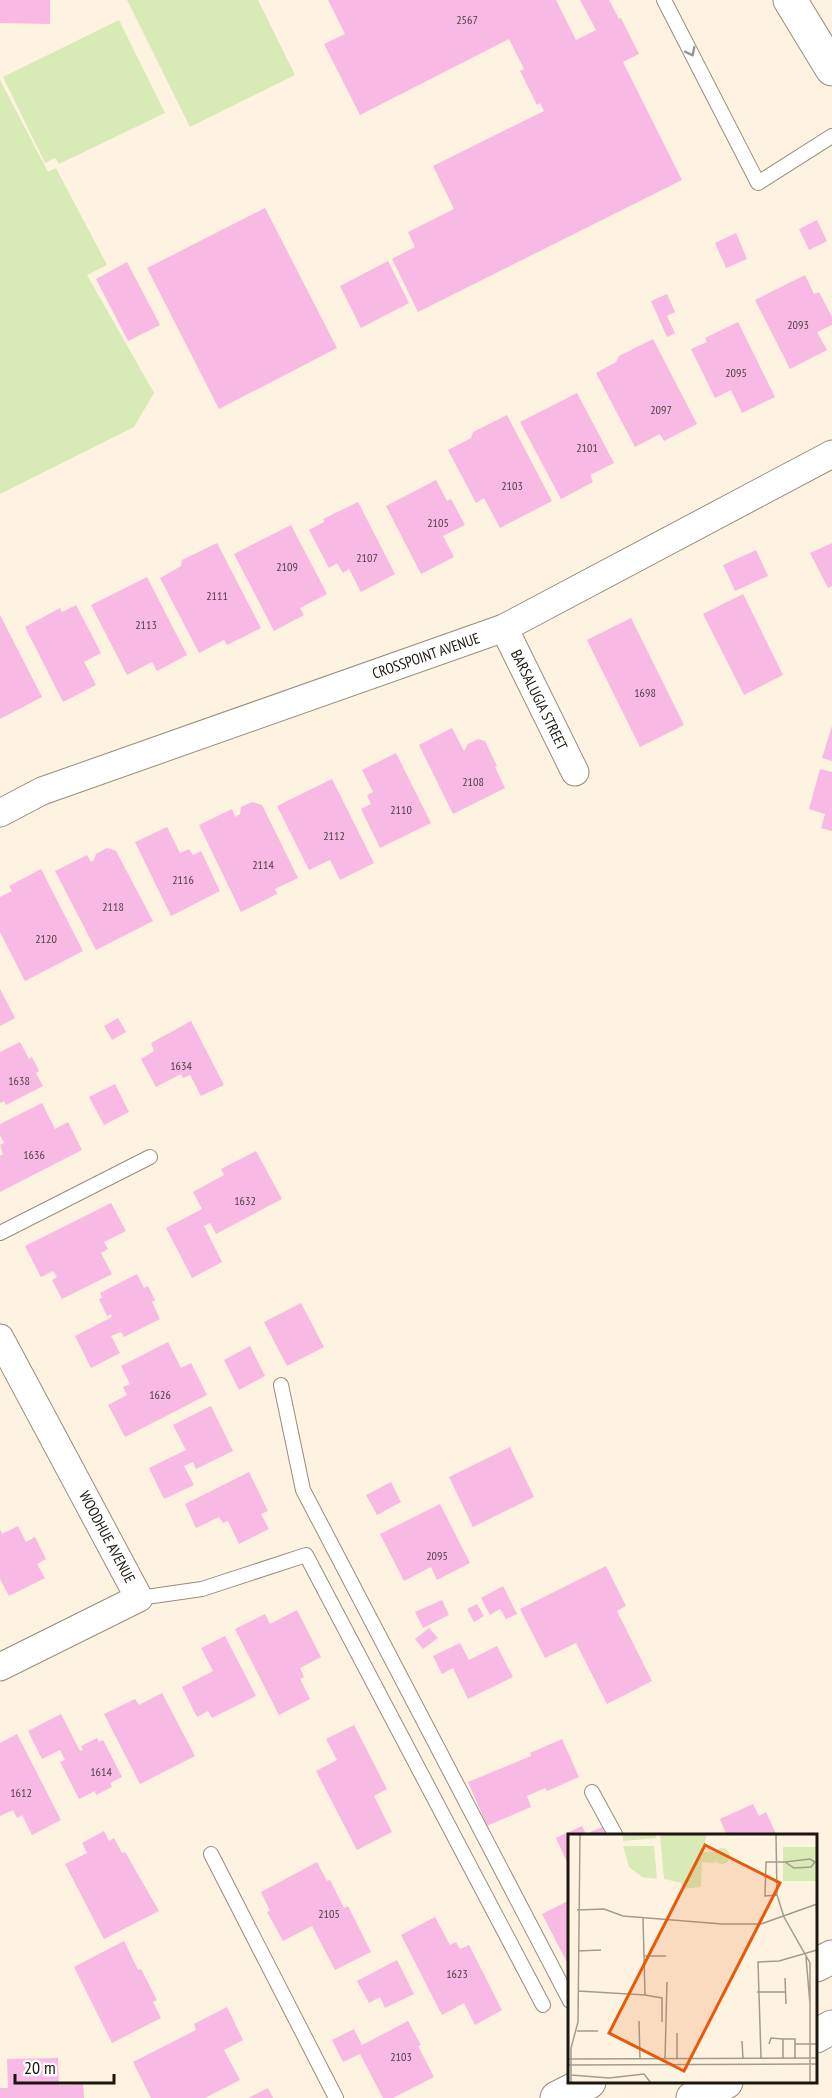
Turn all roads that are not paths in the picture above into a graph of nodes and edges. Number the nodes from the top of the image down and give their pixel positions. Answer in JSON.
{"nodes":[{"id":1,"x":664,"y":0,"type":"edge"},
{"id":2,"x":790,"y":0,"type":"edge"},
{"id":3,"x":832,"y":69,"type":"edge"},
{"id":4,"x":832,"y":136,"type":"edge"},
{"id":5,"x":832,"y":454,"type":"edge"},
{"id":6,"x":504,"y":628,"type":"junction"},
{"id":7,"x":575,"y":772,"type":"dead end"},
{"id":8,"x":0,"y":813,"type":"edge"},
{"id":9,"x":150,"y":1157,"type":"dead end"},
{"id":10,"x":0,"y":1233,"type":"edge"},
{"id":11,"x":0,"y":1338,"type":"edge"},
{"id":12,"x":281,"y":1385,"type":"dead end"},
{"id":13,"x":140,"y":1598,"type":"junction"},
{"id":14,"x":0,"y":1667,"type":"edge"},
{"id":15,"x":592,"y":1791,"type":"dead end"},
{"id":16,"x":615,"y":1834,"type":"edge"},
{"id":17,"x":211,"y":1854,"type":"dead end"},
{"id":18,"x":832,"y":1956,"type":"edge"},
{"id":19,"x":817,"y":1964,"type":"edge"},
{"id":20,"x":568,"y":1997,"type":"edge"},
{"id":21,"x":543,"y":2006,"type":"dead end"},
{"id":22,"x":832,"y":2027,"type":"edge"},
{"id":23,"x":817,"y":2035,"type":"edge"},
{"id":24,"x":587,"y":2083,"type":"edge"},
{"id":25,"x":724,"y":2083,"type":"edge"},
{"id":26,"x":336,"y":2098,"type":"edge"},
{"id":27,"x":557,"y":2098,"type":"edge"},
{"id":28,"x":693,"y":2098,"type":"edge"}],
"edges":[{"from":1,"to":4,"type":"lane","one_way":true},
{"from":2,"to":3,"type":"main road"},
{"from":5,"to":6,"type":"street","name":"CROSSPOINT AVENUE"},
{"from":6,"to":7,"type":"street","name":"BARSALUGIA STREET"},
{"from":6,"to":8,"type":"street","name":"CROSSPOINT AVENUE"},
{"from":9,"to":10,"type":"lane"},
{"from":11,"to":13,"type":"street","name":"WOODHUE AVENUE"},
{"from":12,"to":20,"type":"lane"},
{"from":13,"to":14,"type":"street","name":"WOODHUE AVENUE"},
{"from":13,"to":21,"type":"lane"},
{"from":15,"to":16,"type":"lane"},
{"from":17,"to":26,"type":"lane"},
{"from":18,"to":19,"type":"main road"},
{"from":22,"to":23,"type":"main road"},
{"from":24,"to":27,"type":"main road"},
{"from":25,"to":28,"type":"main road"}]}
